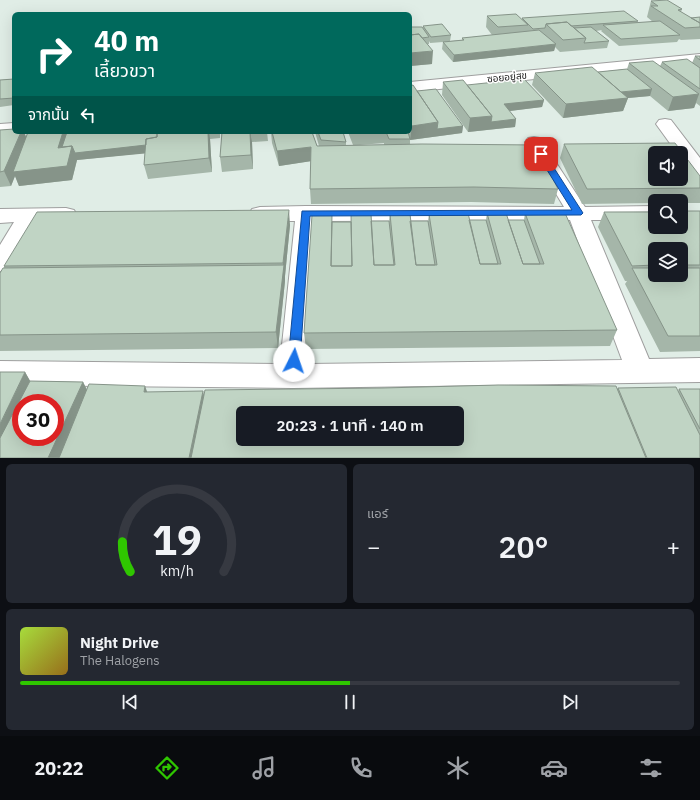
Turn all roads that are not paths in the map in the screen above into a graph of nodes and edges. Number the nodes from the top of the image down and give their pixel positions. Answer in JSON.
{"nodes":[{"id":1,"x":700,"y":58,"type":"edge"},
{"id":2,"x":412,"y":87,"type":"edge"},
{"id":3,"x":665,"y":124,"type":"dead end"},
{"id":4,"x":12,"y":128,"type":"edge"},
{"id":5,"x":0,"y":129,"type":"edge"},
{"id":6,"x":534,"y":142,"type":"dead end"},
{"id":7,"x":700,"y":171,"type":"edge"},
{"id":8,"x":306,"y":213,"type":"junction"},
{"id":9,"x":578,"y":213,"type":"junction"},
{"id":10,"x":648,"y":213,"type":"edge"},
{"id":11,"x":243,"y":214,"type":"edge"},
{"id":12,"x":30,"y":215,"type":"junction"},
{"id":13,"x":85,"y":215,"type":"edge"},
{"id":14,"x":0,"y":216,"type":"edge"},
{"id":15,"x":0,"y":263,"type":"edge"},
{"id":16,"x":700,"y":370,"type":"edge"},
{"id":17,"x":640,"y":371,"type":"junction"},
{"id":18,"x":0,"y":373,"type":"edge"},
{"id":19,"x":293,"y":376,"type":"junction"}],
"edges":[{"from":1,"to":2,"type":"street","name":"ซอยอยู่สุข"},
{"from":3,"to":7,"type":"street"},
{"from":4,"to":5,"type":"street"},
{"from":6,"to":9,"type":"street"},
{"from":8,"to":9,"type":"street"},
{"from":8,"to":11,"type":"street"},
{"from":8,"to":19,"type":"street"},
{"from":9,"to":10,"type":"street"},
{"from":9,"to":17,"type":"street"},
{"from":12,"to":13,"type":"street"},
{"from":12,"to":14,"type":"street"},
{"from":12,"to":15,"type":"street"},
{"from":16,"to":17,"type":"street"},
{"from":17,"to":19,"type":"street"},
{"from":18,"to":19,"type":"street"}]}
